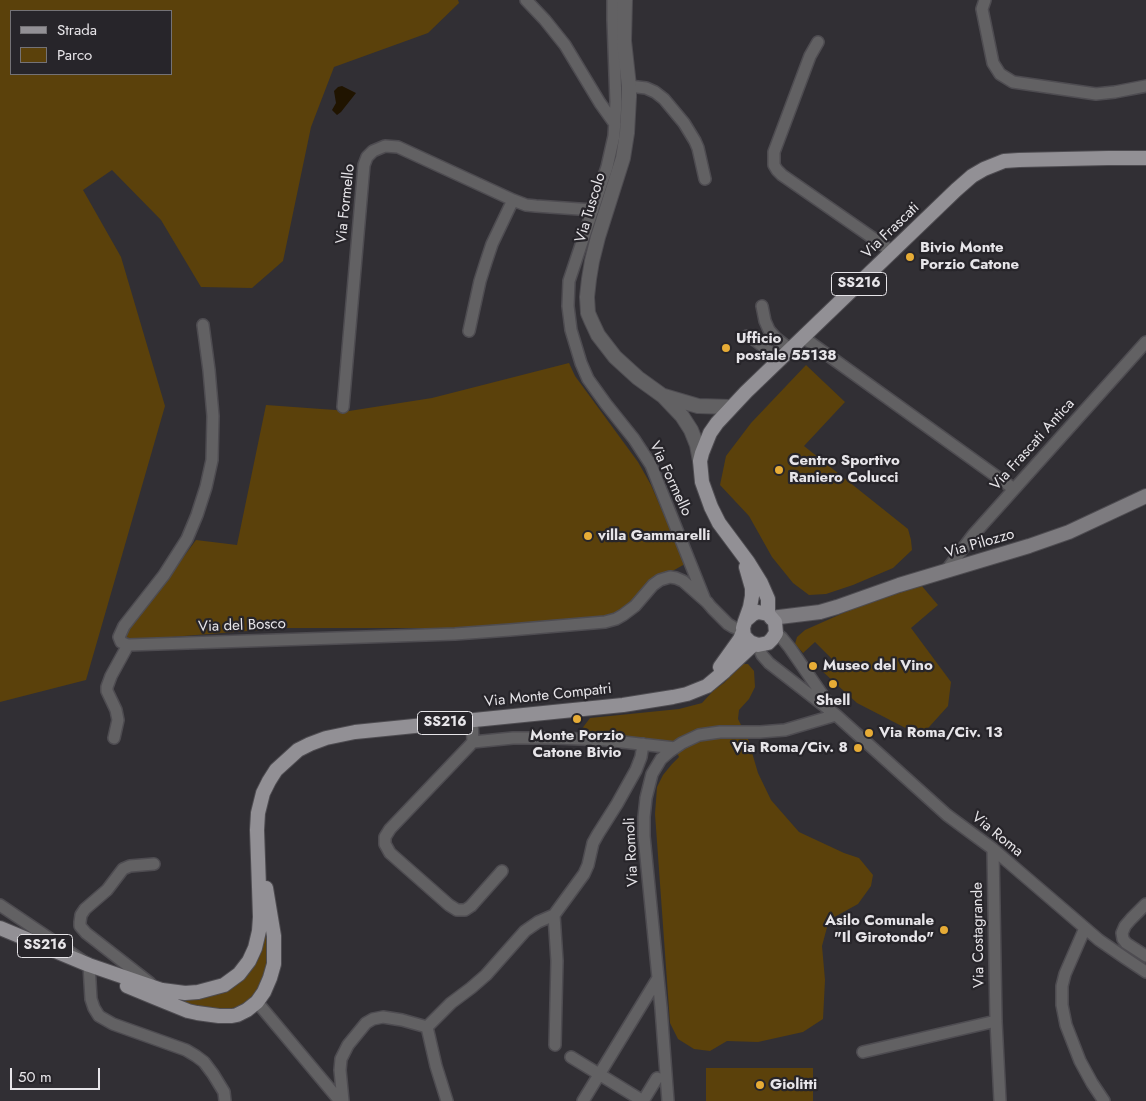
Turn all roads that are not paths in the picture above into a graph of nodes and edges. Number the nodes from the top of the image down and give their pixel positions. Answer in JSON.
{"nodes":[{"id":1,"x":526,"y":0,"type":"edge"},
{"id":2,"x":613,"y":0,"type":"edge"},
{"id":3,"x":625,"y":0,"type":"edge"},
{"id":4,"x":984,"y":0,"type":"edge"},
{"id":5,"x":818,"y":42,"type":"dead end"},
{"id":6,"x":629,"y":86,"type":"junction"},
{"id":7,"x":1146,"y":86,"type":"edge"},
{"id":8,"x":615,"y":124,"type":"junction"},
{"id":9,"x":1146,"y":158,"type":"edge"},
{"id":10,"x":705,"y":179,"type":"dead end"},
{"id":11,"x":513,"y":200,"type":"junction"},
{"id":12,"x":593,"y":210,"type":"junction"},
{"id":13,"x":893,"y":252,"type":"junction"},
{"id":14,"x":762,"y":306,"type":"dead end"},
{"id":15,"x":203,"y":325,"type":"dead end"},
{"id":16,"x":469,"y":331,"type":"dead end"},
{"id":17,"x":747,"y":336,"type":"dead end"},
{"id":18,"x":804,"y":338,"type":"junction"},
{"id":19,"x":1146,"y":342,"type":"edge"},
{"id":20,"x":786,"y":355,"type":"junction"},
{"id":21,"x":663,"y":396,"type":"junction"},
{"id":22,"x":342,"y":407,"type":"dead end"},
{"id":23,"x":731,"y":407,"type":"junction"},
{"id":24,"x":700,"y":461,"type":"junction"},
{"id":25,"x":1014,"y":489,"type":"junction"},
{"id":26,"x":1146,"y":496,"type":"edge"},
{"id":27,"x":736,"y":546,"type":"junction"},
{"id":28,"x":946,"y":571,"type":"junction"},
{"id":29,"x":706,"y":601,"type":"junction"},
{"id":30,"x":773,"y":623,"type":"junction"},
{"id":31,"x":744,"y":627,"type":"junction"},
{"id":32,"x":128,"y":644,"type":"junction"},
{"id":33,"x":756,"y":645,"type":"junction"},
{"id":34,"x":697,"y":690,"type":"junction"},
{"id":35,"x":836,"y":715,"type":"junction"},
{"id":36,"x":472,"y":720,"type":"junction"},
{"id":37,"x":114,"y":738,"type":"dead end"},
{"id":38,"x":473,"y":742,"type":"junction"},
{"id":39,"x":643,"y":744,"type":"junction"},
{"id":40,"x":675,"y":748,"type":"junction"},
{"id":41,"x":256,"y":839,"type":"junction"},
{"id":42,"x":993,"y":849,"type":"junction"},
{"id":43,"x":154,"y":864,"type":"dead end"},
{"id":44,"x":502,"y":871,"type":"dead end"},
{"id":45,"x":1146,"y":904,"type":"edge"},
{"id":46,"x":0,"y":905,"type":"edge"},
{"id":47,"x":554,"y":915,"type":"junction"},
{"id":48,"x":0,"y":928,"type":"edge"},
{"id":49,"x":1085,"y":928,"type":"junction"},
{"id":50,"x":1146,"y":956,"type":"edge"},
{"id":51,"x":89,"y":965,"type":"junction"},
{"id":52,"x":1146,"y":972,"type":"edge"},
{"id":53,"x":658,"y":978,"type":"junction"},
{"id":54,"x":155,"y":987,"type":"junction"},
{"id":55,"x":257,"y":1002,"type":"junction"},
{"id":56,"x":996,"y":1021,"type":"junction"},
{"id":57,"x":427,"y":1026,"type":"junction"},
{"id":58,"x":555,"y":1045,"type":"dead end"},
{"id":59,"x":864,"y":1052,"type":"dead end"},
{"id":60,"x":572,"y":1057,"type":"dead end"},
{"id":61,"x":600,"y":1074,"type":"junction"},
{"id":62,"x":657,"y":1078,"type":"dead end"},
{"id":63,"x":225,"y":1101,"type":"edge"},
{"id":64,"x":341,"y":1101,"type":"edge"},
{"id":65,"x":447,"y":1101,"type":"edge"},
{"id":66,"x":583,"y":1101,"type":"edge"},
{"id":67,"x":643,"y":1101,"type":"edge"},
{"id":68,"x":668,"y":1101,"type":"edge"},
{"id":69,"x":1000,"y":1101,"type":"edge"},
{"id":70,"x":1104,"y":1101,"type":"edge"}],
"edges":[{"from":1,"to":8,"type":"street"},
{"from":2,"to":8,"type":"street","name":"Via Formello"},
{"from":3,"to":6,"type":"street","name":"Via Tuscolo"},
{"from":4,"to":7,"type":"street"},
{"from":5,"to":13,"type":"street"},
{"from":6,"to":10,"type":"street"},
{"from":6,"to":21,"type":"street","name":"Via Tuscolo"},
{"from":8,"to":12,"type":"street","name":"Via Formello"},
{"from":9,"to":13,"type":"main road","name":"Via Frascati","number":"SS216"},
{"from":11,"to":12,"type":"street","name":"Via Formello"},
{"from":11,"to":16,"type":"street"},
{"from":11,"to":22,"type":"street","name":"Via Formello"},
{"from":12,"to":29,"type":"street","name":"Via Formello"},
{"from":13,"to":18,"type":"main road","name":"Via Frascati","number":"SS216"},
{"from":14,"to":20,"type":"street"},
{"from":15,"to":32,"type":"street"},
{"from":17,"to":20,"type":"street"},
{"from":18,"to":20,"type":"main road","name":"Via Frascati","number":"SS216"},
{"from":18,"to":25,"type":"street"},
{"from":19,"to":25,"type":"street","name":"Via Frascati Antica"},
{"from":20,"to":23,"type":"main road","name":"Via Frascati","number":"SS216"},
{"from":21,"to":23,"type":"street"},
{"from":21,"to":24,"type":"street"},
{"from":23,"to":24,"type":"main road","name":"Via Frascati","number":"SS216"},
{"from":24,"to":27,"type":"main road","name":"Via Frascati","number":"SS216"},
{"from":25,"to":28,"type":"street","name":"Via Frascati Antica"},
{"from":26,"to":28,"type":"main road","name":"Via Pilozzo"},
{"from":27,"to":30,"type":"main road","name":"Via Frascati","number":"SS216"},
{"from":27,"to":31,"type":"main road","name":"Via Frascati","number":"SS216"},
{"from":28,"to":30,"type":"main road","name":"Via Pilozzo"},
{"from":29,"to":31,"type":"street","name":"Via del Bosco"},
{"from":29,"to":32,"type":"street","name":"Via del Bosco"},
{"from":30,"to":31,"type":"main road"},
{"from":30,"to":33,"type":"main road"},
{"from":30,"to":35,"type":"street"},
{"from":31,"to":33,"type":"main road"},
{"from":31,"to":34,"type":"main road","name":"Via Monte Compatri","number":"SS216"},
{"from":32,"to":37,"type":"street"},
{"from":33,"to":34,"type":"main road","name":"Via Monte Compatri","number":"SS216"},
{"from":33,"to":35,"type":"street"},
{"from":34,"to":36,"type":"main road","name":"Via Monte Compatri","number":"SS216"},
{"from":35,"to":40,"type":"street","name":"Via Romoli"},
{"from":35,"to":42,"type":"street","name":"Via Roma"},
{"from":36,"to":38,"type":"street"},
{"from":36,"to":41,"type":"main road","name":"Via Monte Compatri","number":"SS216"},
{"from":38,"to":39,"type":"street"},
{"from":38,"to":44,"type":"street"},
{"from":39,"to":40,"type":"street"},
{"from":39,"to":47,"type":"street"},
{"from":40,"to":53,"type":"street","name":"Via Romoli"},
{"from":41,"to":54,"type":"main road","name":"Via Monte Compatri","number":"SS216"},
{"from":41,"to":55,"type":"main road","name":"Via Monte Compatri"},
{"from":42,"to":49,"type":"street","name":"Via Roma"},
{"from":42,"to":56,"type":"street","name":"Via Costagrande"},
{"from":43,"to":54,"type":"street"},
{"from":45,"to":50,"type":"street"},
{"from":46,"to":51,"type":"street"},
{"from":47,"to":57,"type":"street"},
{"from":47,"to":58,"type":"street"},
{"from":48,"to":51,"type":"main road","name":"Via Monte Compatri","number":"SS216"},
{"from":49,"to":52,"type":"street","name":"Via Roma"},
{"from":49,"to":70,"type":"street"},
{"from":51,"to":54,"type":"main road","name":"Via Monte Compatri","number":"SS216"},
{"from":51,"to":55,"type":"main road","name":"Via Monte Compatri"},
{"from":51,"to":63,"type":"street"},
{"from":53,"to":61,"type":"street"},
{"from":53,"to":68,"type":"street","name":"Via Romoli"},
{"from":55,"to":64,"type":"street"},
{"from":56,"to":59,"type":"street"},
{"from":56,"to":69,"type":"street","name":"Via Costagrande"},
{"from":57,"to":64,"type":"street"},
{"from":57,"to":65,"type":"street"},
{"from":60,"to":61,"type":"street"},
{"from":61,"to":66,"type":"street"},
{"from":61,"to":67,"type":"street"},
{"from":62,"to":67,"type":"street"}]}
